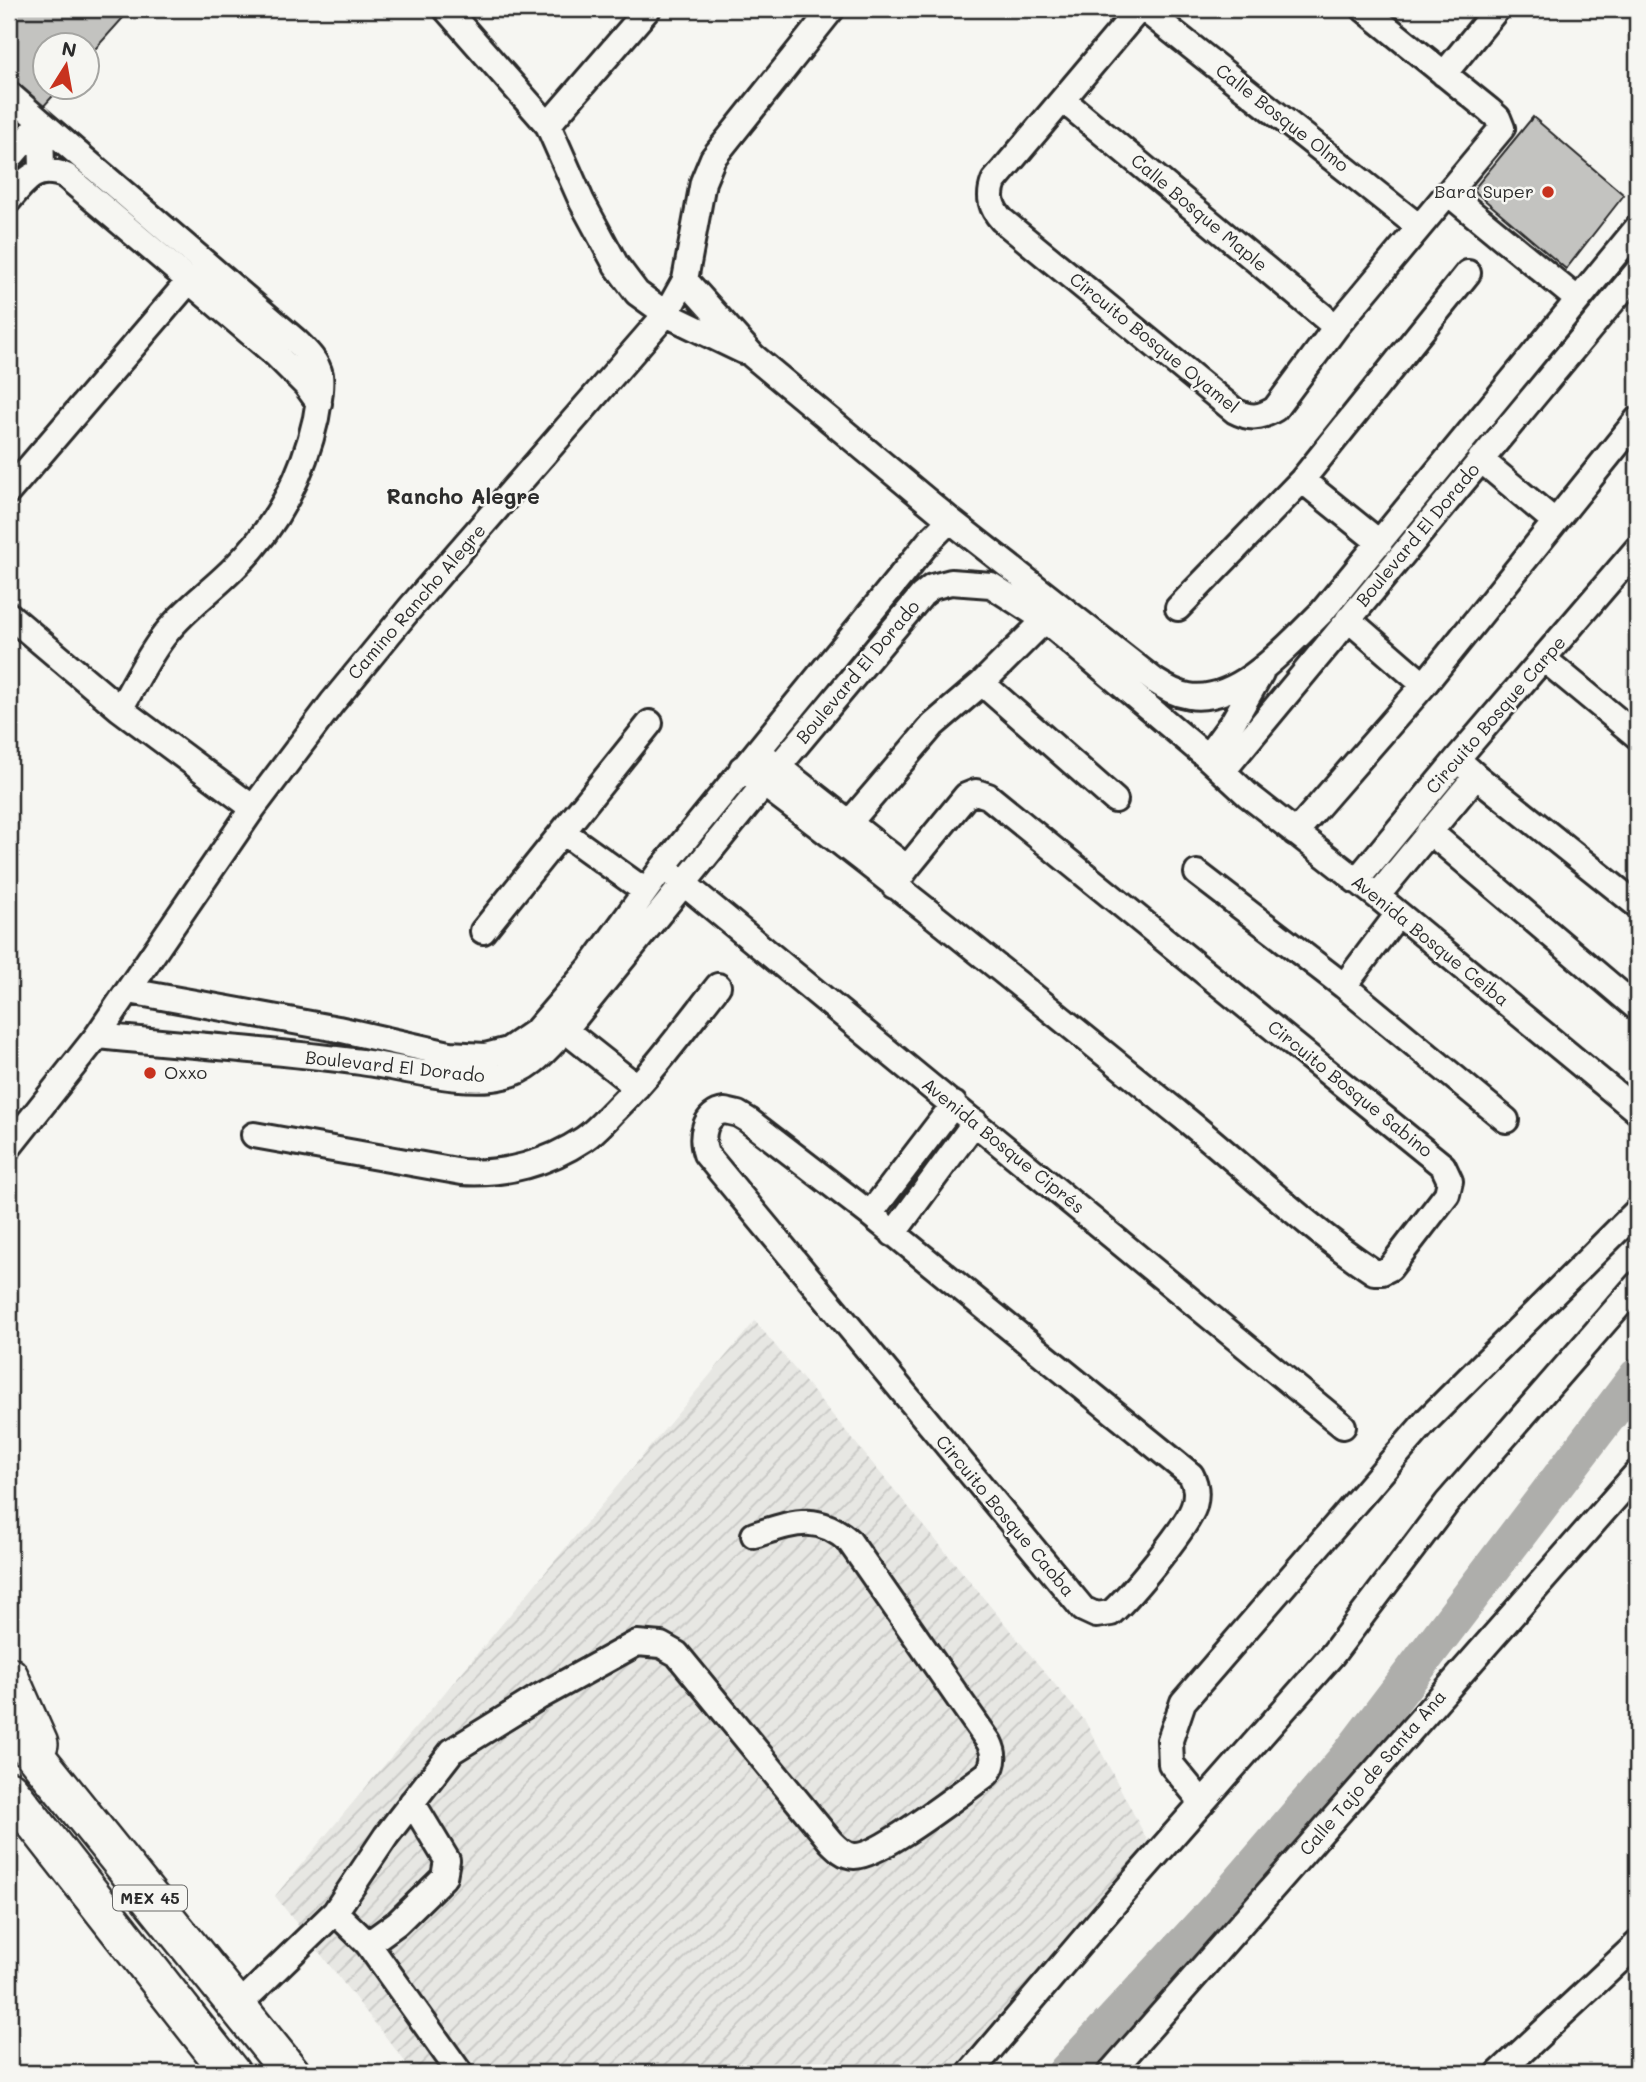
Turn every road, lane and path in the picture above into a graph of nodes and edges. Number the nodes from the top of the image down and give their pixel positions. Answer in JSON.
{"nodes":[{"id":1,"x":446,"y":9,"type":"edge"},
{"id":2,"x":648,"y":9,"type":"edge"},
{"id":3,"x":832,"y":9,"type":"edge"},
{"id":4,"x":1139,"y":9,"type":"edge"},
{"id":5,"x":1144,"y":9,"type":"edge"},
{"id":6,"x":1364,"y":9,"type":"edge"},
{"id":7,"x":1497,"y":9,"type":"edge"},
{"id":8,"x":1444,"y":74,"type":"junction"},
{"id":9,"x":9,"y":94,"type":"edge"},
{"id":10,"x":1063,"y":100,"type":"junction"},
{"id":11,"x":41,"y":122,"type":"junction"},
{"id":12,"x":548,"y":125,"type":"junction"},
{"id":13,"x":9,"y":159,"type":"edge"},
{"id":14,"x":42,"y":171,"type":"junction"},
{"id":15,"x":1448,"y":193,"type":"junction"},
{"id":16,"x":9,"y":200,"type":"edge"},
{"id":17,"x":1419,"y":227,"type":"junction"},
{"id":18,"x":1637,"y":228,"type":"edge"},
{"id":19,"x":1637,"y":272,"type":"edge"},
{"id":20,"x":1468,"y":273,"type":"dead end"},
{"id":21,"x":685,"y":280,"type":"junction"},
{"id":22,"x":189,"y":281,"type":"junction"},
{"id":23,"x":1578,"y":300,"type":"junction"},
{"id":24,"x":666,"y":314,"type":"junction"},
{"id":25,"x":1336,"y":327,"type":"junction"},
{"id":26,"x":753,"y":356,"type":"junction"},
{"id":27,"x":319,"y":403,"type":"junction"},
{"id":28,"x":1637,"y":419,"type":"edge"},
{"id":29,"x":1480,"y":459,"type":"junction"},
{"id":30,"x":1302,"y":480,"type":"junction"},
{"id":31,"x":9,"y":491,"type":"edge"},
{"id":32,"x":950,"y":520,"type":"junction"},
{"id":33,"x":1554,"y":521,"type":"junction"},
{"id":34,"x":1380,"y":543,"type":"junction"},
{"id":35,"x":1634,"y":560,"type":"edge"},
{"id":36,"x":1178,"y":608,"type":"dead end"},
{"id":37,"x":9,"y":615,"type":"edge"},
{"id":38,"x":1348,"y":619,"type":"junction"},
{"id":39,"x":1045,"y":620,"type":"junction"},
{"id":40,"x":1544,"y":659,"type":"junction"},
{"id":41,"x":1265,"y":667,"type":"junction"},
{"id":42,"x":982,"y":683,"type":"junction"},
{"id":43,"x":1424,"y":685,"type":"junction"},
{"id":44,"x":120,"y":709,"type":"junction"},
{"id":45,"x":650,"y":723,"type":"dead end"},
{"id":46,"x":1637,"y":736,"type":"edge"},
{"id":47,"x":1457,"y":758,"type":"junction"},
{"id":48,"x":750,"y":759,"type":"junction"},
{"id":49,"x":1215,"y":764,"type":"junction"},
{"id":50,"x":772,"y":776,"type":"junction"},
{"id":51,"x":1476,"y":776,"type":"junction"},
{"id":52,"x":1115,"y":800,"type":"dead end"},
{"id":53,"x":253,"y":808,"type":"junction"},
{"id":54,"x":849,"y":823,"type":"junction"},
{"id":55,"x":1429,"y":831,"type":"junction"},
{"id":56,"x":563,"y":832,"type":"junction"},
{"id":57,"x":1295,"y":833,"type":"junction"},
{"id":58,"x":663,"y":867,"type":"junction"},
{"id":59,"x":1197,"y":873,"type":"dead end"},
{"id":60,"x":901,"y":877,"type":"junction"},
{"id":61,"x":1356,"y":881,"type":"junction"},
{"id":62,"x":684,"y":883,"type":"junction"},
{"id":63,"x":645,"y":891,"type":"junction"},
{"id":64,"x":1377,"y":896,"type":"junction"},
{"id":65,"x":1637,"y":905,"type":"edge"},
{"id":66,"x":1398,"y":914,"type":"junction"},
{"id":67,"x":483,"y":931,"type":"dead end"},
{"id":68,"x":718,"y":986,"type":"dead end"},
{"id":69,"x":1344,"y":986,"type":"junction"},
{"id":70,"x":129,"y":991,"type":"junction"},
{"id":71,"x":205,"y":1006,"type":"junction"},
{"id":72,"x":1637,"y":1008,"type":"edge"},
{"id":73,"x":338,"y":1029,"type":"junction"},
{"id":74,"x":565,"y":1030,"type":"junction"},
{"id":75,"x":97,"y":1036,"type":"junction"},
{"id":76,"x":195,"y":1046,"type":"junction"},
{"id":77,"x":333,"y":1060,"type":"junction"},
{"id":78,"x":637,"y":1087,"type":"junction"},
{"id":79,"x":954,"y":1104,"type":"junction"},
{"id":80,"x":1637,"y":1111,"type":"edge"},
{"id":81,"x":1506,"y":1120,"type":"dead end"},
{"id":82,"x":975,"y":1122,"type":"junction"},
{"id":83,"x":254,"y":1135,"type":"dead end"},
{"id":84,"x":9,"y":1147,"type":"edge"},
{"id":85,"x":1637,"y":1211,"type":"edge"},
{"id":86,"x":870,"y":1214,"type":"junction"},
{"id":87,"x":893,"y":1234,"type":"junction"},
{"id":88,"x":1637,"y":1285,"type":"edge"},
{"id":89,"x":1343,"y":1426,"type":"dead end"},
{"id":90,"x":1637,"y":1473,"type":"edge"},
{"id":91,"x":754,"y":1535,"type":"dead end"},
{"id":92,"x":9,"y":1676,"type":"edge"},
{"id":93,"x":9,"y":1723,"type":"edge"},
{"id":94,"x":55,"y":1781,"type":"junction"},
{"id":95,"x":9,"y":1790,"type":"edge"},
{"id":96,"x":412,"y":1802,"type":"junction"},
{"id":97,"x":1202,"y":1802,"type":"junction"},
{"id":98,"x":335,"y":1912,"type":"junction"},
{"id":99,"x":368,"y":1944,"type":"junction"},
{"id":100,"x":1637,"y":1944,"type":"edge"},
{"id":101,"x":238,"y":2006,"type":"junction"},
{"id":102,"x":231,"y":2073,"type":"edge"},
{"id":103,"x":290,"y":2073,"type":"edge"},
{"id":104,"x":460,"y":2073,"type":"edge"},
{"id":105,"x":970,"y":2073,"type":"edge"},
{"id":106,"x":1110,"y":2073,"type":"edge"},
{"id":107,"x":1499,"y":2073,"type":"edge"}],
"edges":[{"from":1,"to":12,"type":"street","name":"Boulevard El Dorado"},
{"from":2,"to":12,"type":"street"},
{"from":3,"to":21,"type":"street","name":"Camino Rancho Alegre"},
{"from":4,"to":10,"type":"street","name":"Circuito Bosque Oyamel"},
{"from":5,"to":17,"type":"street","name":"Calle Bosque Olmo"},
{"from":6,"to":8,"type":"street","name":"Circuito Bosque Oyamel"},
{"from":7,"to":8,"type":"street"},
{"from":8,"to":15,"type":"street","name":"Circuito Bosque Oyamel"},
{"from":9,"to":11,"type":"street"},
{"from":10,"to":25,"type":"street","name":"Calle Bosque Maple"},
{"from":10,"to":25,"type":"street","name":"Circuito Bosque Oyamel"},
{"from":11,"to":13,"type":"street"},
{"from":11,"to":14,"type":"street"},
{"from":11,"to":27,"type":"street"},
{"from":12,"to":24,"type":"street","name":"Boulevard El Dorado"},
{"from":14,"to":16,"type":"street"},
{"from":14,"to":22,"type":"street"},
{"from":15,"to":17,"type":"street","name":"Circuito Bosque Oyamel"},
{"from":15,"to":23,"type":"street"},
{"from":17,"to":25,"type":"street","name":"Circuito Bosque Oyamel"},
{"from":18,"to":23,"type":"street","name":"Boulevard El Dorado"},
{"from":19,"to":29,"type":"street","name":"Boulevard El Dorado"},
{"from":20,"to":30,"type":"street"},
{"from":21,"to":24,"type":"street","name":"Camino Rancho Alegre"},
{"from":21,"to":26,"type":"street","name":"Boulevard El Dorado"},
{"from":22,"to":27,"type":"street"},
{"from":22,"to":31,"type":"street"},
{"from":23,"to":34,"type":"street","name":"Boulevard El Dorado"},
{"from":24,"to":26,"type":"street","name":"Boulevard El Dorado"},
{"from":24,"to":53,"type":"street","name":"Camino Rancho Alegre"},
{"from":26,"to":32,"type":"street","name":"Boulevard El Dorado"},
{"from":27,"to":44,"type":"street"},
{"from":28,"to":33,"type":"street"},
{"from":29,"to":33,"type":"street"},
{"from":29,"to":38,"type":"street","name":"Boulevard El Dorado"},
{"from":30,"to":34,"type":"street"},
{"from":30,"to":36,"type":"street"},
{"from":32,"to":41,"type":"street","name":"Boulevard El Dorado"},
{"from":32,"to":48,"type":"street","name":"Boulevard El Dorado"},
{"from":33,"to":43,"type":"street"},
{"from":34,"to":41,"type":"street","name":"Boulevard El Dorado"},
{"from":35,"to":40,"type":"street","name":"Circuito Bosque Carpe"},
{"from":37,"to":44,"type":"street"},
{"from":38,"to":43,"type":"street"},
{"from":38,"to":49,"type":"street","name":"Boulevard El Dorado"},
{"from":39,"to":42,"type":"street"},
{"from":39,"to":49,"type":"street","name":"Boulevard El Dorado"},
{"from":39,"to":50,"type":"street","name":"Boulevard El Dorado"},
{"from":40,"to":46,"type":"street"},
{"from":40,"to":47,"type":"street","name":"Circuito Bosque Carpe"},
{"from":41,"to":49,"type":"street"},
{"from":42,"to":52,"type":"street"},
{"from":42,"to":54,"type":"street"},
{"from":43,"to":57,"type":"street"},
{"from":44,"to":53,"type":"street"},
{"from":45,"to":56,"type":"street"},
{"from":47,"to":51,"type":"street"},
{"from":47,"to":61,"type":"street","name":"Circuito Bosque Carpe"},
{"from":48,"to":50,"type":"street","name":"Circuito Bosque Sabino"},
{"from":48,"to":58,"type":"street","name":"Boulevard El Dorado"},
{"from":49,"to":57,"type":"street","name":"Avenida Bosque Ceiba"},
{"from":50,"to":54,"type":"street","name":"Circuito Bosque Sabino"},
{"from":50,"to":60,"type":"street","name":"Circuito Bosque Sabino"},
{"from":50,"to":62,"type":"street","name":"Boulevard El Dorado"},
{"from":51,"to":55,"type":"street","name":"Circuito Bosque Carpe"},
{"from":51,"to":65,"type":"street"},
{"from":53,"to":70,"type":"street","name":"Camino Rancho Alegre"},
{"from":54,"to":60,"type":"street","name":"Circuito Bosque Sabino"},
{"from":55,"to":64,"type":"street","name":"Circuito Bosque Carpe"},
{"from":55,"to":72,"type":"street"},
{"from":56,"to":63,"type":"street"},
{"from":56,"to":67,"type":"street"},
{"from":57,"to":61,"type":"street","name":"Avenida Bosque Ceiba"},
{"from":58,"to":62,"type":"street","name":"Avenida Bosque Ciprés"},
{"from":58,"to":63,"type":"street","name":"Boulevard El Dorado"},
{"from":59,"to":69,"type":"street"},
{"from":60,"to":60,"type":"street","name":"Circuito Bosque Sabino"},
{"from":61,"to":64,"type":"street","name":"Avenida Bosque Ceiba"},
{"from":62,"to":74,"type":"street","name":"Boulevard El Dorado"},
{"from":62,"to":79,"type":"street","name":"Avenida Bosque Ciprés"},
{"from":63,"to":73,"type":"street","name":"Boulevard El Dorado"},
{"from":64,"to":66,"type":"street","name":"Avenida Bosque Ceiba"},
{"from":66,"to":69,"type":"street"},
{"from":66,"to":80,"type":"street","name":"Avenida Bosque Ceiba"},
{"from":68,"to":78,"type":"street"},
{"from":69,"to":81,"type":"street"},
{"from":70,"to":71,"type":"street","name":"Boulevard El Dorado"},
{"from":70,"to":75,"type":"street"},
{"from":71,"to":73,"type":"street","name":"Boulevard El Dorado"},
{"from":71,"to":76,"type":"street"},
{"from":73,"to":77,"type":"street"},
{"from":74,"to":77,"type":"street","name":"Boulevard El Dorado"},
{"from":74,"to":78,"type":"street"},
{"from":75,"to":76,"type":"street","name":"Boulevard El Dorado"},
{"from":75,"to":84,"type":"street"},
{"from":76,"to":77,"type":"street","name":"Boulevard El Dorado"},
{"from":78,"to":83,"type":"street"},
{"from":79,"to":82,"type":"street","name":"Avenida Bosque Ciprés"},
{"from":79,"to":86,"type":"street"},
{"from":82,"to":87,"type":"street"},
{"from":82,"to":89,"type":"street","name":"Avenida Bosque Ciprés"},
{"from":85,"to":97,"type":"street"},
{"from":86,"to":87,"type":"street","name":"Circuito Bosque Caoba"},
{"from":86,"to":87,"type":"street","name":"Circuito Bosque Caoba"},
{"from":88,"to":97,"type":"street"},
{"from":90,"to":106,"type":"street","name":"Calle Tajo de Santa Ana"},
{"from":91,"to":96,"type":"street"},
{"from":92,"to":94,"type":"highway"},
{"from":93,"to":94,"type":"highway","number":"MEX 45"},
{"from":94,"to":101,"type":"highway","number":"MEX 45"},
{"from":95,"to":102,"type":"highway","number":"MEX 45"},
{"from":96,"to":98,"type":"street"},
{"from":96,"to":99,"type":"street"},
{"from":97,"to":105,"type":"street"},
{"from":98,"to":99,"type":"street"},
{"from":98,"to":101,"type":"street"},
{"from":99,"to":104,"type":"street"},
{"from":100,"to":107,"type":"street"},
{"from":101,"to":103,"type":"highway","number":"MEX 45"}]}
